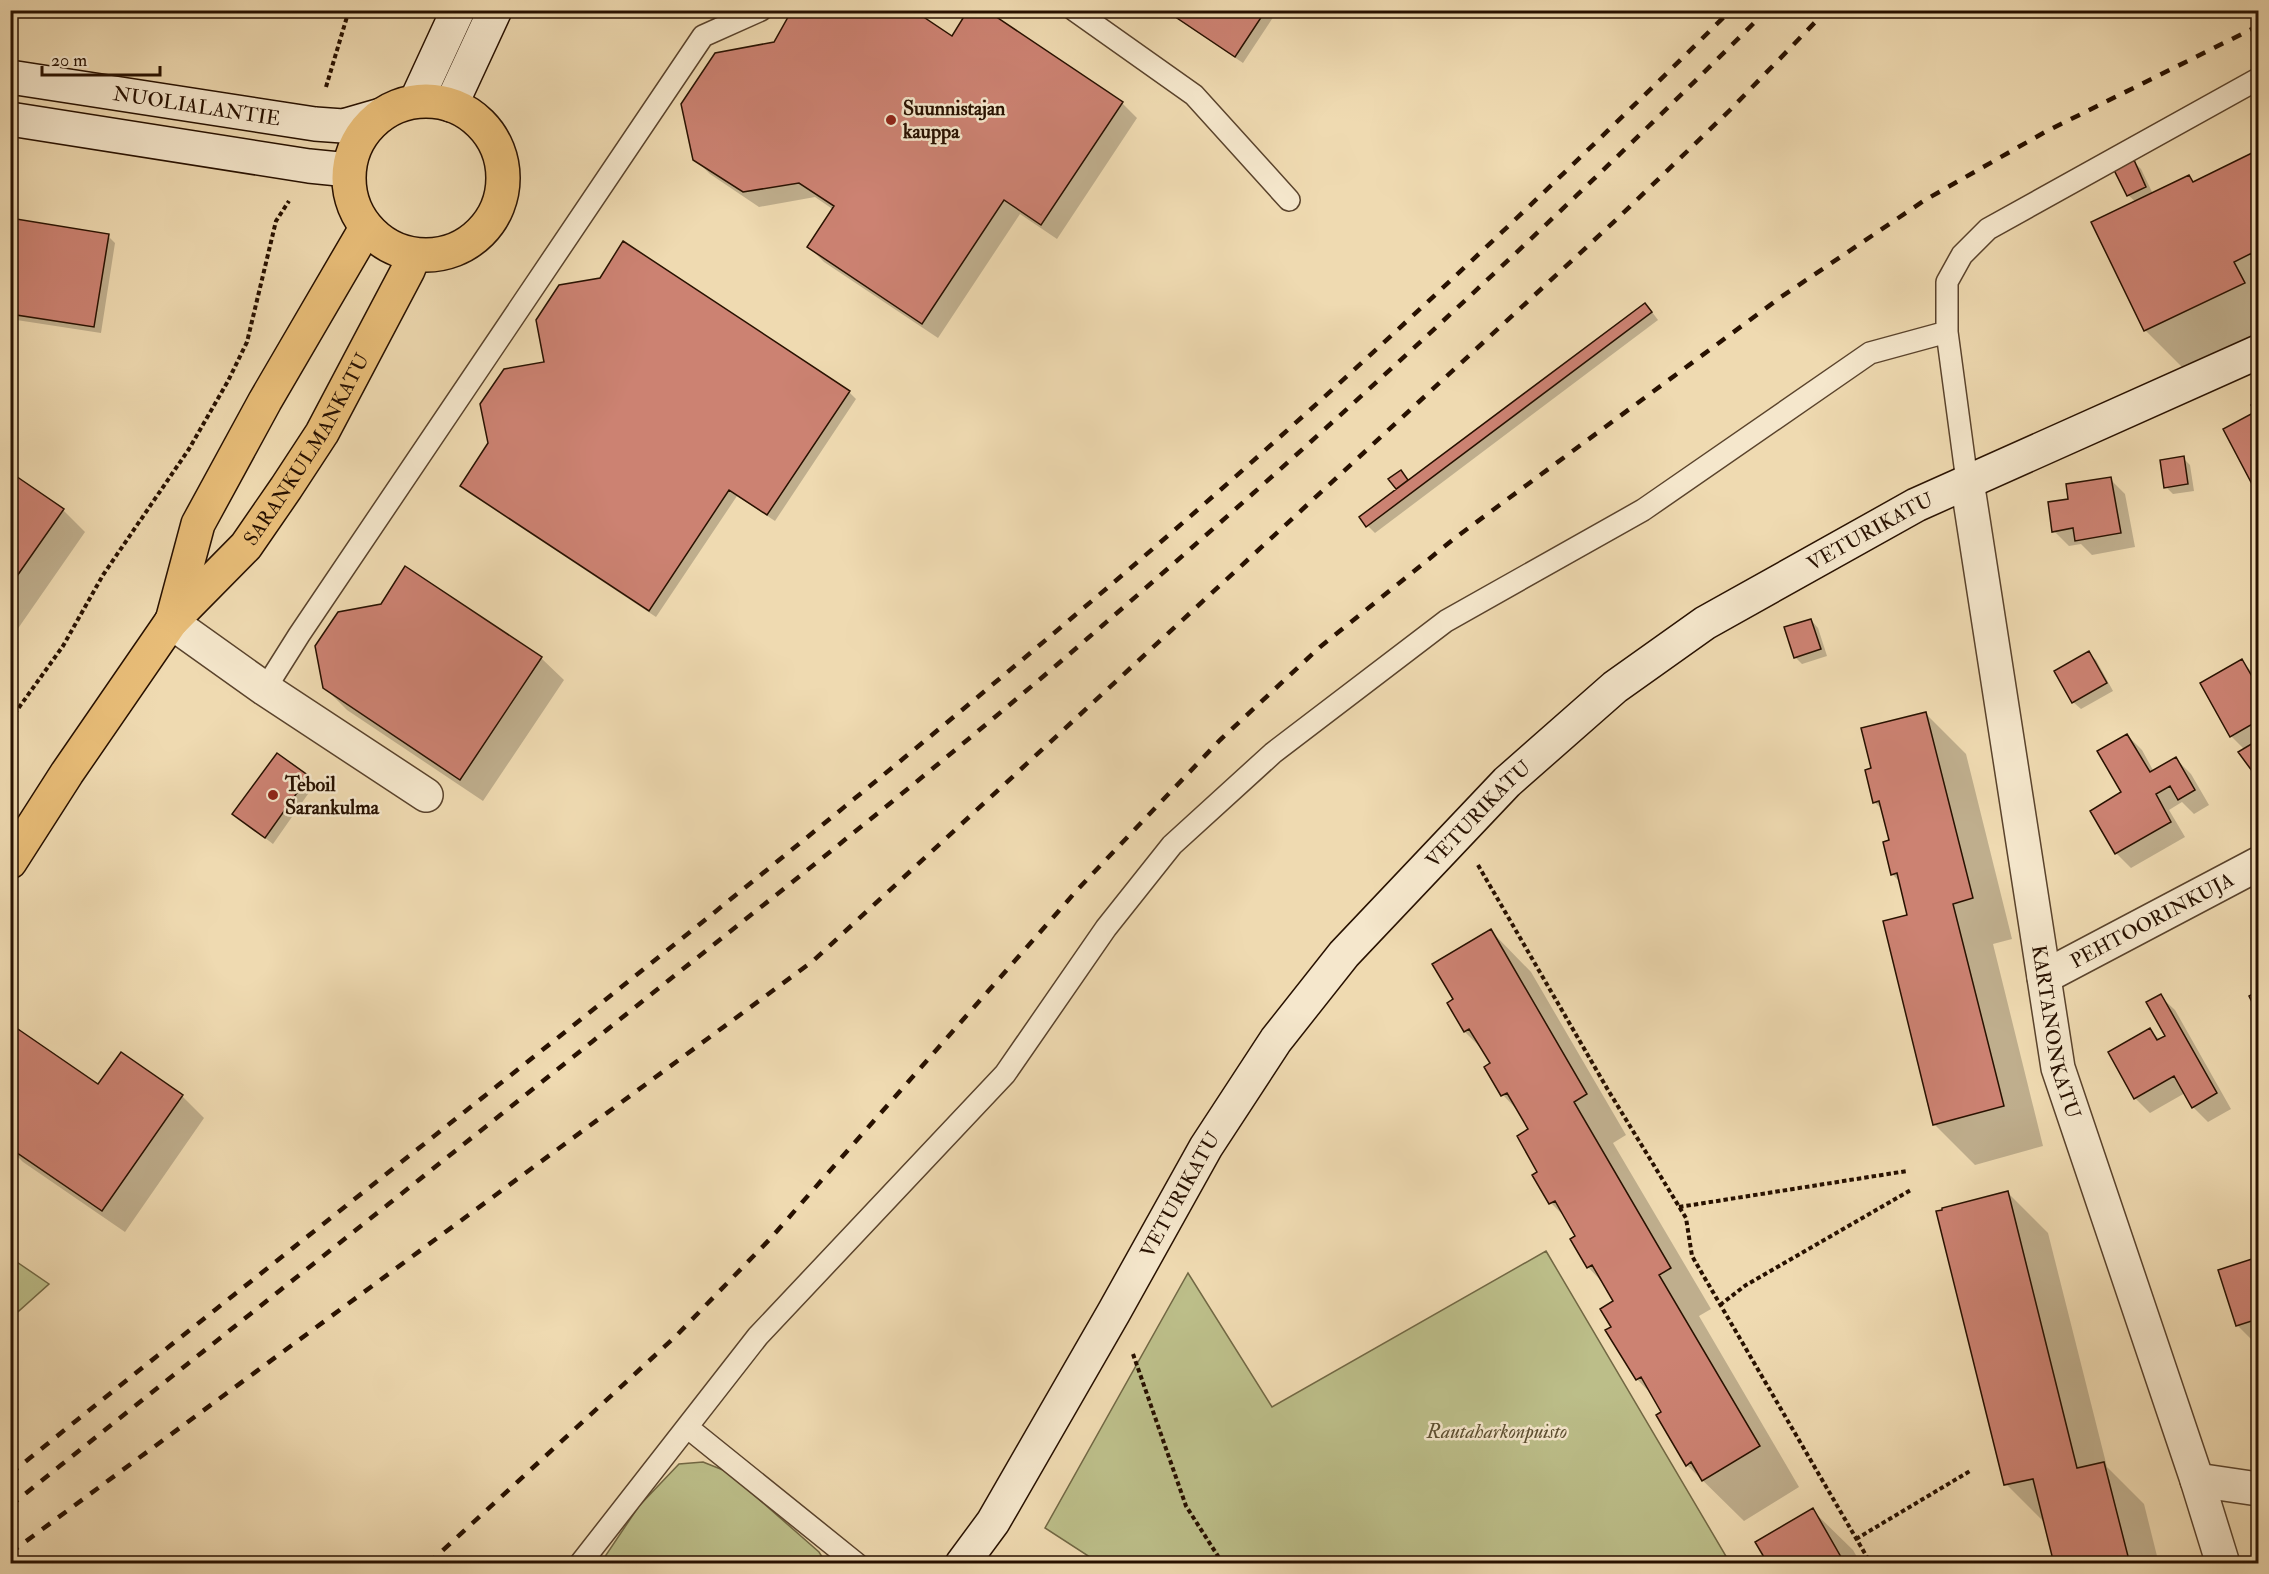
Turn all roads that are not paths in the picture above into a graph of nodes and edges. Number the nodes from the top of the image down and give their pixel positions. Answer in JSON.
{"nodes":[{"id":1,"x":458,"y":10,"type":"edge"},
{"id":2,"x":495,"y":10,"type":"edge"},
{"id":3,"x":761,"y":10,"type":"edge"},
{"id":4,"x":1074,"y":10,"type":"edge"},
{"id":5,"x":10,"y":77,"type":"edge"},
{"id":6,"x":2259,"y":79,"type":"edge"},
{"id":7,"x":416,"y":101,"type":"junction"},
{"id":8,"x":451,"y":105,"type":"junction"},
{"id":9,"x":381,"y":115,"type":"junction"},
{"id":10,"x":10,"y":119,"type":"edge"},
{"id":11,"x":349,"y":165,"type":"junction"},
{"id":12,"x":1288,"y":200,"type":"dead end"},
{"id":13,"x":366,"y":228,"type":"junction"},
{"id":14,"x":414,"y":255,"type":"junction"},
{"id":15,"x":1947,"y":332,"type":"junction"},
{"id":16,"x":2259,"y":352,"type":"edge"},
{"id":17,"x":1967,"y":481,"type":"junction"},
{"id":18,"x":171,"y":622,"type":"junction"},
{"id":19,"x":265,"y":689,"type":"junction"},
{"id":20,"x":426,"y":795,"type":"dead end"},
{"id":21,"x":10,"y":862,"type":"edge"},
{"id":22,"x":2259,"y":864,"type":"edge"},
{"id":23,"x":2044,"y":977,"type":"junction"},
{"id":24,"x":687,"y":1427,"type":"junction"},
{"id":25,"x":2197,"y":1480,"type":"junction"},
{"id":26,"x":2259,"y":1489,"type":"edge"},
{"id":27,"x":580,"y":1563,"type":"edge"},
{"id":28,"x":857,"y":1563,"type":"edge"},
{"id":29,"x":962,"y":1563,"type":"edge"},
{"id":30,"x":2223,"y":1563,"type":"edge"}],
"edges":[{"from":1,"to":7,"type":"street"},
{"from":2,"to":8,"type":"street"},
{"from":3,"to":19,"type":"lane"},
{"from":4,"to":12,"type":"lane"},
{"from":5,"to":9,"type":"street","name":"NUOLIALANTIE"},
{"from":6,"to":15,"type":"lane"},
{"from":7,"to":8,"type":"main road"},
{"from":7,"to":9,"type":"main road"},
{"from":8,"to":14,"type":"main road"},
{"from":9,"to":11,"type":"main road"},
{"from":10,"to":11,"type":"street"},
{"from":11,"to":13,"type":"main road"},
{"from":13,"to":14,"type":"main road"},
{"from":13,"to":18,"type":"main road","name":"SARANKULMANKATU"},
{"from":14,"to":18,"type":"main road","name":"SARANKULMANKATU"},
{"from":15,"to":17,"type":"lane"},
{"from":15,"to":24,"type":"lane"},
{"from":16,"to":17,"type":"street","name":"VETURIKATU"},
{"from":17,"to":23,"type":"street","name":"KARTANONKATU"},
{"from":17,"to":29,"type":"street","name":"VETURIKATU"},
{"from":18,"to":19,"type":"street"},
{"from":18,"to":21,"type":"main road","name":"SARANKULMANKATU"},
{"from":19,"to":20,"type":"street"},
{"from":22,"to":23,"type":"street","name":"PEHTOORINKUJA"},
{"from":23,"to":25,"type":"street","name":"KARTANONKATU"},
{"from":24,"to":27,"type":"lane"},
{"from":24,"to":28,"type":"lane"},
{"from":25,"to":26,"type":"street"},
{"from":25,"to":30,"type":"street","name":"KARTANONKATU"}]}
